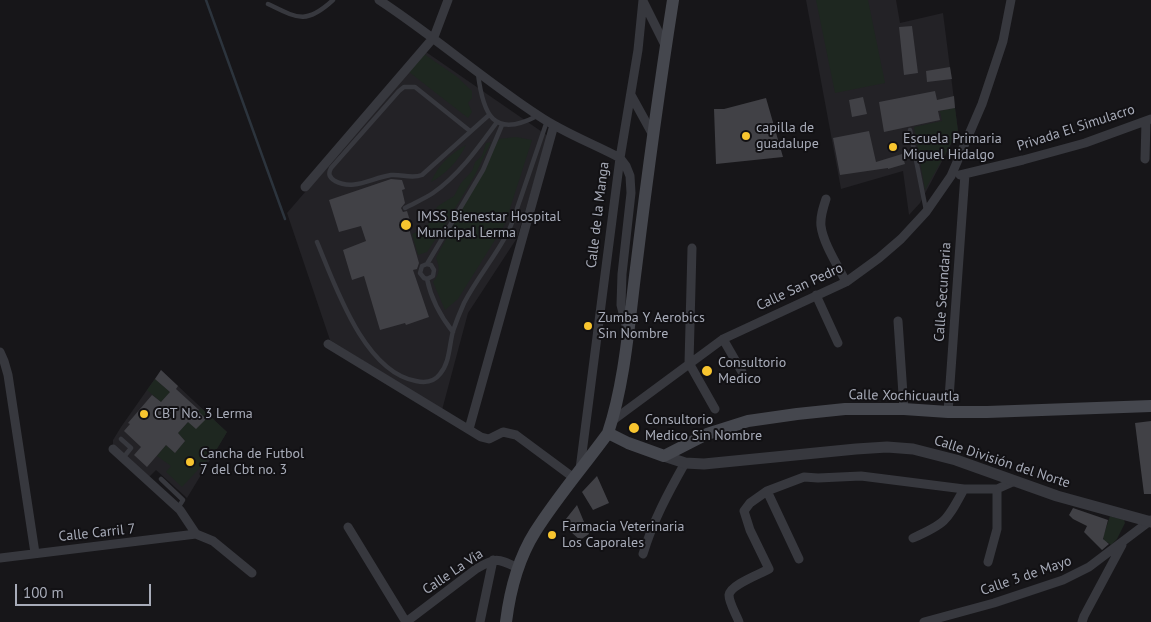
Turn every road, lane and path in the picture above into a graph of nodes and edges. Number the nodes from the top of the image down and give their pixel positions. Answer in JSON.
{"nodes":[{"id":1,"x":333,"y":0,"type":"edge"},
{"id":2,"x":379,"y":0,"type":"edge"},
{"id":3,"x":448,"y":0,"type":"edge"},
{"id":4,"x":672,"y":0,"type":"edge"},
{"id":5,"x":1011,"y":0,"type":"edge"},
{"id":6,"x":643,"y":1,"type":"edge"},
{"id":7,"x":268,"y":4,"type":"dead end"},
{"id":8,"x":434,"y":38,"type":"junction"},
{"id":9,"x":666,"y":45,"type":"junction"},
{"id":10,"x":478,"y":74,"type":"junction"},
{"id":11,"x":630,"y":95,"type":"junction"},
{"id":12,"x":489,"y":115,"type":"junction"},
{"id":13,"x":538,"y":116,"type":"junction"},
{"id":14,"x":1148,"y":120,"type":"edge"},
{"id":15,"x":497,"y":122,"type":"junction"},
{"id":16,"x":550,"y":123,"type":"junction"},
{"id":17,"x":502,"y":125,"type":"junction"},
{"id":18,"x":910,"y":130,"type":"dead end"},
{"id":19,"x":470,"y":131,"type":"junction"},
{"id":20,"x":653,"y":135,"type":"junction"},
{"id":21,"x":620,"y":158,"type":"junction"},
{"id":22,"x":1145,"y":159,"type":"dead end"},
{"id":23,"x":965,"y":174,"type":"junction"},
{"id":24,"x":951,"y":176,"type":"junction"},
{"id":25,"x":305,"y":187,"type":"dead end"},
{"id":26,"x":826,"y":199,"type":"dead end"},
{"id":27,"x":405,"y":208,"type":"dead end"},
{"id":28,"x":926,"y":212,"type":"junction"},
{"id":29,"x":317,"y":242,"type":"dead end"},
{"id":30,"x":692,"y":248,"type":"dead end"},
{"id":31,"x":428,"y":264,"type":"junction"},
{"id":32,"x":426,"y":279,"type":"junction"},
{"id":33,"x":846,"y":282,"type":"junction"},
{"id":34,"x":816,"y":295,"type":"junction"},
{"id":35,"x":898,"y":321,"type":"dead end"},
{"id":36,"x":628,"y":331,"type":"junction"},
{"id":37,"x":453,"y":332,"type":"junction"},
{"id":38,"x":723,"y":339,"type":"junction"},
{"id":39,"x":838,"y":343,"type":"dead end"},
{"id":40,"x":328,"y":344,"type":"dead end"},
{"id":41,"x":0,"y":352,"type":"edge"},
{"id":42,"x":689,"y":363,"type":"junction"},
{"id":43,"x":742,"y":372,"type":"dead end"},
{"id":44,"x":1151,"y":406,"type":"edge"},
{"id":45,"x":715,"y":408,"type":"dead end"},
{"id":46,"x":904,"y":409,"type":"junction"},
{"id":47,"x":948,"y":412,"type":"junction"},
{"id":48,"x":610,"y":427,"type":"junction"},
{"id":49,"x":469,"y":429,"type":"junction"},
{"id":50,"x":122,"y":439,"type":"dead end"},
{"id":51,"x":113,"y":449,"type":"dead end"},
{"id":52,"x":664,"y":456,"type":"junction"},
{"id":53,"x":123,"y":458,"type":"junction"},
{"id":54,"x":685,"y":463,"type":"junction"},
{"id":55,"x":577,"y":475,"type":"junction"},
{"id":56,"x":161,"y":479,"type":"dead end"},
{"id":57,"x":1016,"y":481,"type":"junction"},
{"id":58,"x":964,"y":489,"type":"junction"},
{"id":59,"x":997,"y":489,"type":"junction"},
{"id":60,"x":766,"y":491,"type":"junction"},
{"id":61,"x":178,"y":508,"type":"junction"},
{"id":62,"x":1150,"y":521,"type":"edge"},
{"id":63,"x":348,"y":527,"type":"dead end"},
{"id":64,"x":196,"y":534,"type":"junction"},
{"id":65,"x":914,"y":538,"type":"dead end"},
{"id":66,"x":1124,"y":542,"type":"junction"},
{"id":67,"x":35,"y":553,"type":"junction"},
{"id":68,"x":643,"y":554,"type":"dead end"},
{"id":69,"x":0,"y":558,"type":"edge"},
{"id":70,"x":799,"y":559,"type":"dead end"},
{"id":71,"x":493,"y":560,"type":"junction"},
{"id":72,"x":988,"y":562,"type":"dead end"},
{"id":73,"x":518,"y":568,"type":"junction"},
{"id":74,"x":252,"y":573,"type":"dead end"},
{"id":75,"x":406,"y":622,"type":"edge"},
{"id":76,"x":480,"y":622,"type":"edge"},
{"id":77,"x":506,"y":622,"type":"edge"},
{"id":78,"x":739,"y":622,"type":"edge"},
{"id":79,"x":924,"y":622,"type":"edge"},
{"id":80,"x":1082,"y":622,"type":"edge"}],
"edges":[{"from":1,"to":7,"type":"lane"},
{"from":2,"to":8,"type":"street","name":"Calle de la Manga"},
{"from":3,"to":8,"type":"street"},
{"from":4,"to":9,"type":"main road"},
{"from":5,"to":24,"type":"street","name":"Calle San Pedro"},
{"from":6,"to":9,"type":"street"},
{"from":6,"to":11,"type":"street"},
{"from":8,"to":10,"type":"street","name":"Calle de la Manga"},
{"from":8,"to":25,"type":"street"},
{"from":9,"to":20,"type":"main road"},
{"from":10,"to":12,"type":"lane"},
{"from":10,"to":13,"type":"street","name":"Calle de la Manga"},
{"from":11,"to":20,"type":"street"},
{"from":11,"to":21,"type":"street"},
{"from":12,"to":15,"type":"lane"},
{"from":12,"to":19,"type":"lane"},
{"from":13,"to":16,"type":"street","name":"Calle de la Manga"},
{"from":13,"to":17,"type":"lane"},
{"from":14,"to":22,"type":"street"},
{"from":14,"to":23,"type":"street","name":"Privada El Simulacro"},
{"from":15,"to":17,"type":"lane"},
{"from":15,"to":27,"type":"lane"},
{"from":16,"to":21,"type":"street","name":"Calle de la Manga"},
{"from":16,"to":37,"type":"lane"},
{"from":16,"to":49,"type":"street"},
{"from":17,"to":31,"type":"lane"},
{"from":18,"to":28,"type":"lane"},
{"from":19,"to":19,"type":"lane"},
{"from":20,"to":36,"type":"main road"},
{"from":21,"to":36,"type":"street"},
{"from":21,"to":55,"type":"street","name":"Calle de la Manga"},
{"from":23,"to":24,"type":"street","name":"Privada El Simulacro"},
{"from":23,"to":47,"type":"street","name":"Calle Secundaria"},
{"from":24,"to":28,"type":"street","name":"Calle San Pedro"},
{"from":26,"to":33,"type":"street"},
{"from":28,"to":33,"type":"street","name":"Calle San Pedro"},
{"from":29,"to":37,"type":"lane"},
{"from":30,"to":42,"type":"street"},
{"from":31,"to":32,"type":"lane"},
{"from":31,"to":32,"type":"lane"},
{"from":32,"to":37,"type":"lane"},
{"from":33,"to":34,"type":"street","name":"Calle San Pedro"},
{"from":34,"to":38,"type":"street","name":"Calle San Pedro"},
{"from":34,"to":39,"type":"street"},
{"from":35,"to":46,"type":"street"},
{"from":36,"to":48,"type":"main road"},
{"from":38,"to":42,"type":"street","name":"Calle San Pedro"},
{"from":38,"to":43,"type":"street"},
{"from":40,"to":49,"type":"street"},
{"from":41,"to":67,"type":"street"},
{"from":42,"to":45,"type":"street"},
{"from":42,"to":48,"type":"street","name":"Calle San Pedro"},
{"from":44,"to":47,"type":"main road","name":"Calle Xochicuautla"},
{"from":46,"to":47,"type":"main road","name":"Calle Xochicuautla"},
{"from":46,"to":52,"type":"main road","name":"Calle Xochicuautla"},
{"from":48,"to":52,"type":"main road","name":"Calle División del Norte"},
{"from":48,"to":55,"type":"main road"},
{"from":49,"to":55,"type":"street"},
{"from":50,"to":53,"type":"lane"},
{"from":51,"to":53,"type":"street"},
{"from":52,"to":54,"type":"street","name":"Calle División del Norte"},
{"from":53,"to":61,"type":"street"},
{"from":54,"to":57,"type":"street","name":"Calle División del Norte"},
{"from":54,"to":68,"type":"street"},
{"from":55,"to":73,"type":"main road"},
{"from":56,"to":61,"type":"lane"},
{"from":57,"to":59,"type":"street"},
{"from":57,"to":62,"type":"street","name":"Calle División del Norte"},
{"from":58,"to":59,"type":"street"},
{"from":58,"to":60,"type":"street"},
{"from":58,"to":65,"type":"street"},
{"from":59,"to":72,"type":"street"},
{"from":60,"to":70,"type":"street"},
{"from":60,"to":78,"type":"street"},
{"from":61,"to":64,"type":"street"},
{"from":62,"to":66,"type":"street","name":"Calle 3 de Mayo"},
{"from":63,"to":75,"type":"street"},
{"from":64,"to":67,"type":"street","name":"Calle Carril 7"},
{"from":64,"to":74,"type":"street"},
{"from":66,"to":79,"type":"street","name":"Calle 3 de Mayo"},
{"from":66,"to":80,"type":"street"},
{"from":67,"to":69,"type":"street","name":"Calle Carril 7"},
{"from":71,"to":73,"type":"street","name":"Calle La Vía"},
{"from":71,"to":75,"type":"street","name":"Calle La Vía"},
{"from":71,"to":76,"type":"street"},
{"from":73,"to":77,"type":"main road"}]}
